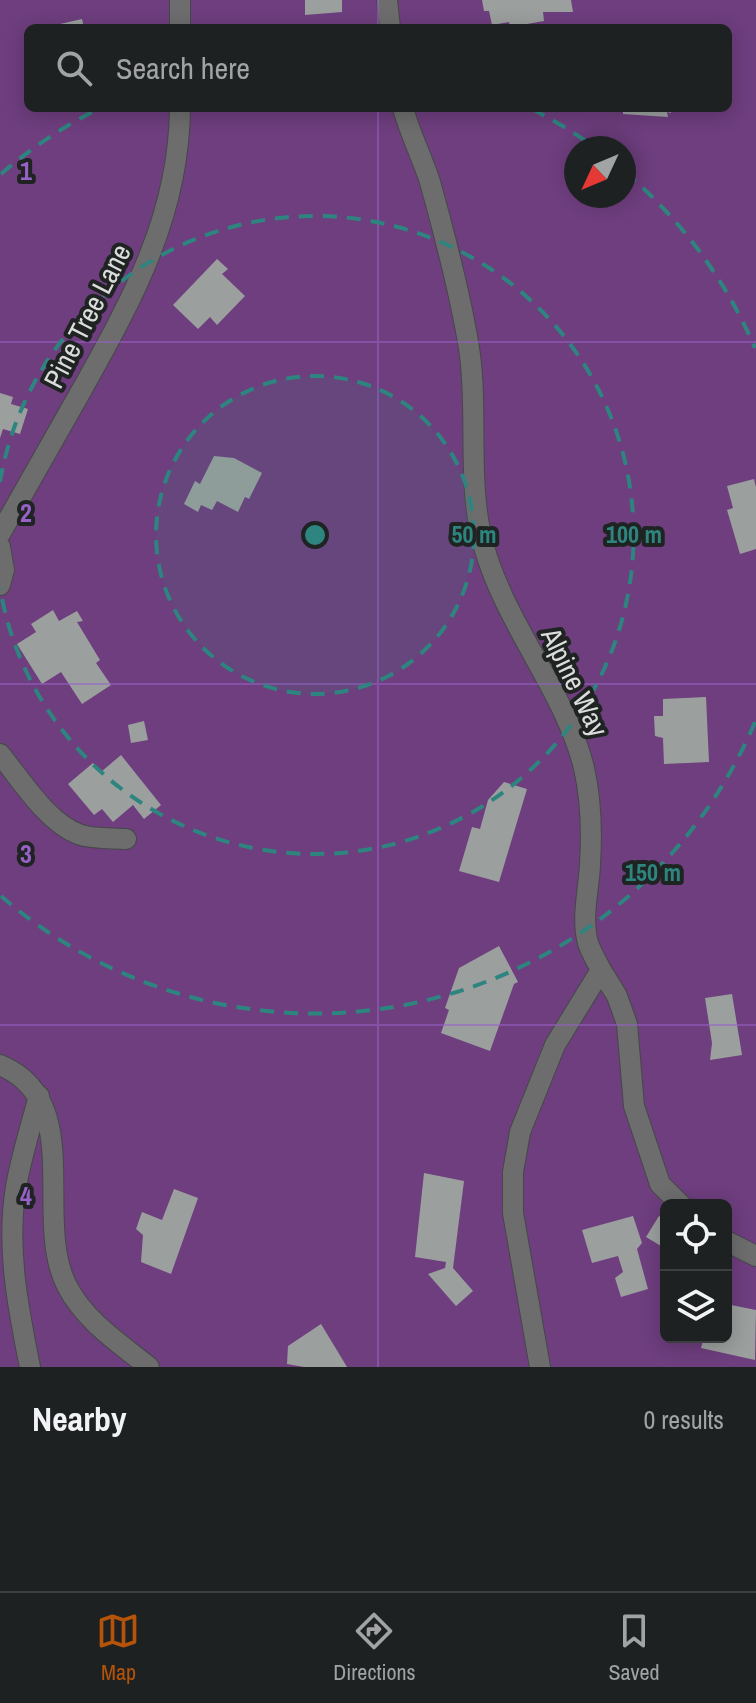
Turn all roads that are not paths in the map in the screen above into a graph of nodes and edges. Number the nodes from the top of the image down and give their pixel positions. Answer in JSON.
{"nodes":[{"id":1,"x":180,"y":0,"type":"edge"},
{"id":2,"x":387,"y":0,"type":"edge"},
{"id":3,"x":180,"y":24,"type":"edge"},
{"id":4,"x":390,"y":24,"type":"edge"},
{"id":5,"x":180,"y":112,"type":"edge"},
{"id":6,"x":404,"y":112,"type":"edge"},
{"id":7,"x":0,"y":534,"type":"edge"},
{"id":8,"x":0,"y":547,"type":"edge"},
{"id":9,"x":0,"y":585,"type":"edge"},
{"id":10,"x":0,"y":754,"type":"edge"},
{"id":11,"x":126,"y":839,"type":"dead end"},
{"id":12,"x":601,"y":970,"type":"junction"},
{"id":13,"x":0,"y":1065,"type":"edge"},
{"id":14,"x":39,"y":1096,"type":"junction"},
{"id":15,"x":675,"y":1199,"type":"edge"},
{"id":16,"x":732,"y":1244,"type":"edge"},
{"id":17,"x":756,"y":1256,"type":"edge"},
{"id":18,"x":30,"y":1367,"type":"edge"},
{"id":19,"x":149,"y":1367,"type":"edge"},
{"id":20,"x":540,"y":1367,"type":"edge"}],
"edges":[{"from":1,"to":3,"type":"street"},
{"from":2,"to":4,"type":"street"},
{"from":5,"to":7,"type":"street","name":"Pine Tree Lane"},
{"from":6,"to":12,"type":"street","name":"Alpine Way"},
{"from":8,"to":9,"type":"street"},
{"from":10,"to":11,"type":"street"},
{"from":12,"to":15,"type":"street","name":"Alpine Way"},
{"from":12,"to":20,"type":"street"},
{"from":13,"to":14,"type":"street"},
{"from":14,"to":18,"type":"street"},
{"from":14,"to":19,"type":"street"},
{"from":16,"to":17,"type":"street"}]}
